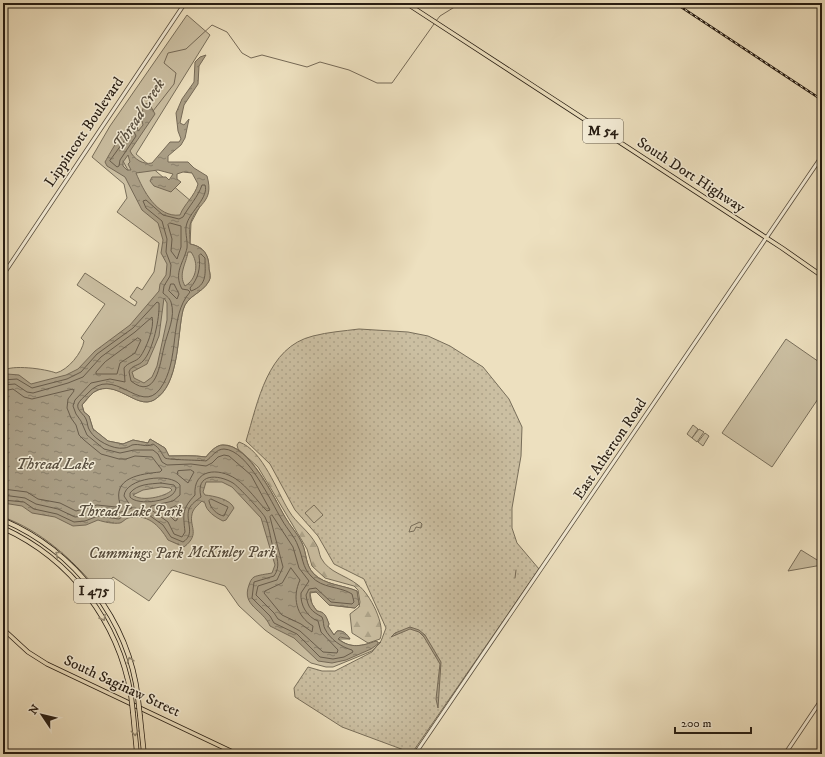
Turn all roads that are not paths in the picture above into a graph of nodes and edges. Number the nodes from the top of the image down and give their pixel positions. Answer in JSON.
{"nodes":[{"id":1,"x":185,"y":3,"type":"edge"},
{"id":2,"x":406,"y":3,"type":"edge"},
{"id":3,"x":822,"y":156,"type":"edge"},
{"id":4,"x":766,"y":239,"type":"junction"},
{"id":5,"x":3,"y":275,"type":"edge"},
{"id":6,"x":822,"y":276,"type":"edge"},
{"id":7,"x":3,"y":520,"type":"edge"},
{"id":8,"x":3,"y":528,"type":"edge"},
{"id":9,"x":3,"y":629,"type":"edge"},
{"id":10,"x":822,"y":699,"type":"edge"},
{"id":11,"x":137,"y":754,"type":"edge"},
{"id":12,"x":144,"y":754,"type":"edge"},
{"id":13,"x":237,"y":754,"type":"edge"},
{"id":14,"x":415,"y":754,"type":"edge"},
{"id":15,"x":785,"y":754,"type":"edge"}],
"edges":[{"from":1,"to":5,"type":"street","name":"Lippincott Boulevard"},
{"from":2,"to":4,"type":"main road","name":"South Dort Highway","number":"M 54"},
{"from":3,"to":4,"type":"street","name":"East Atherton Road"},
{"from":4,"to":6,"type":"main road","name":"South Dort Highway","number":"M 54"},
{"from":4,"to":14,"type":"street","name":"East Atherton Road"},
{"from":12,"to":7,"type":"highway","number":"I 475","one_way":true,"bridge":true},
{"from":8,"to":11,"type":"highway","number":"I 475","one_way":true,"bridge":true},
{"from":9,"to":13,"type":"main road","name":"South Saginaw Street"},
{"from":10,"to":15,"type":"street"}]}
